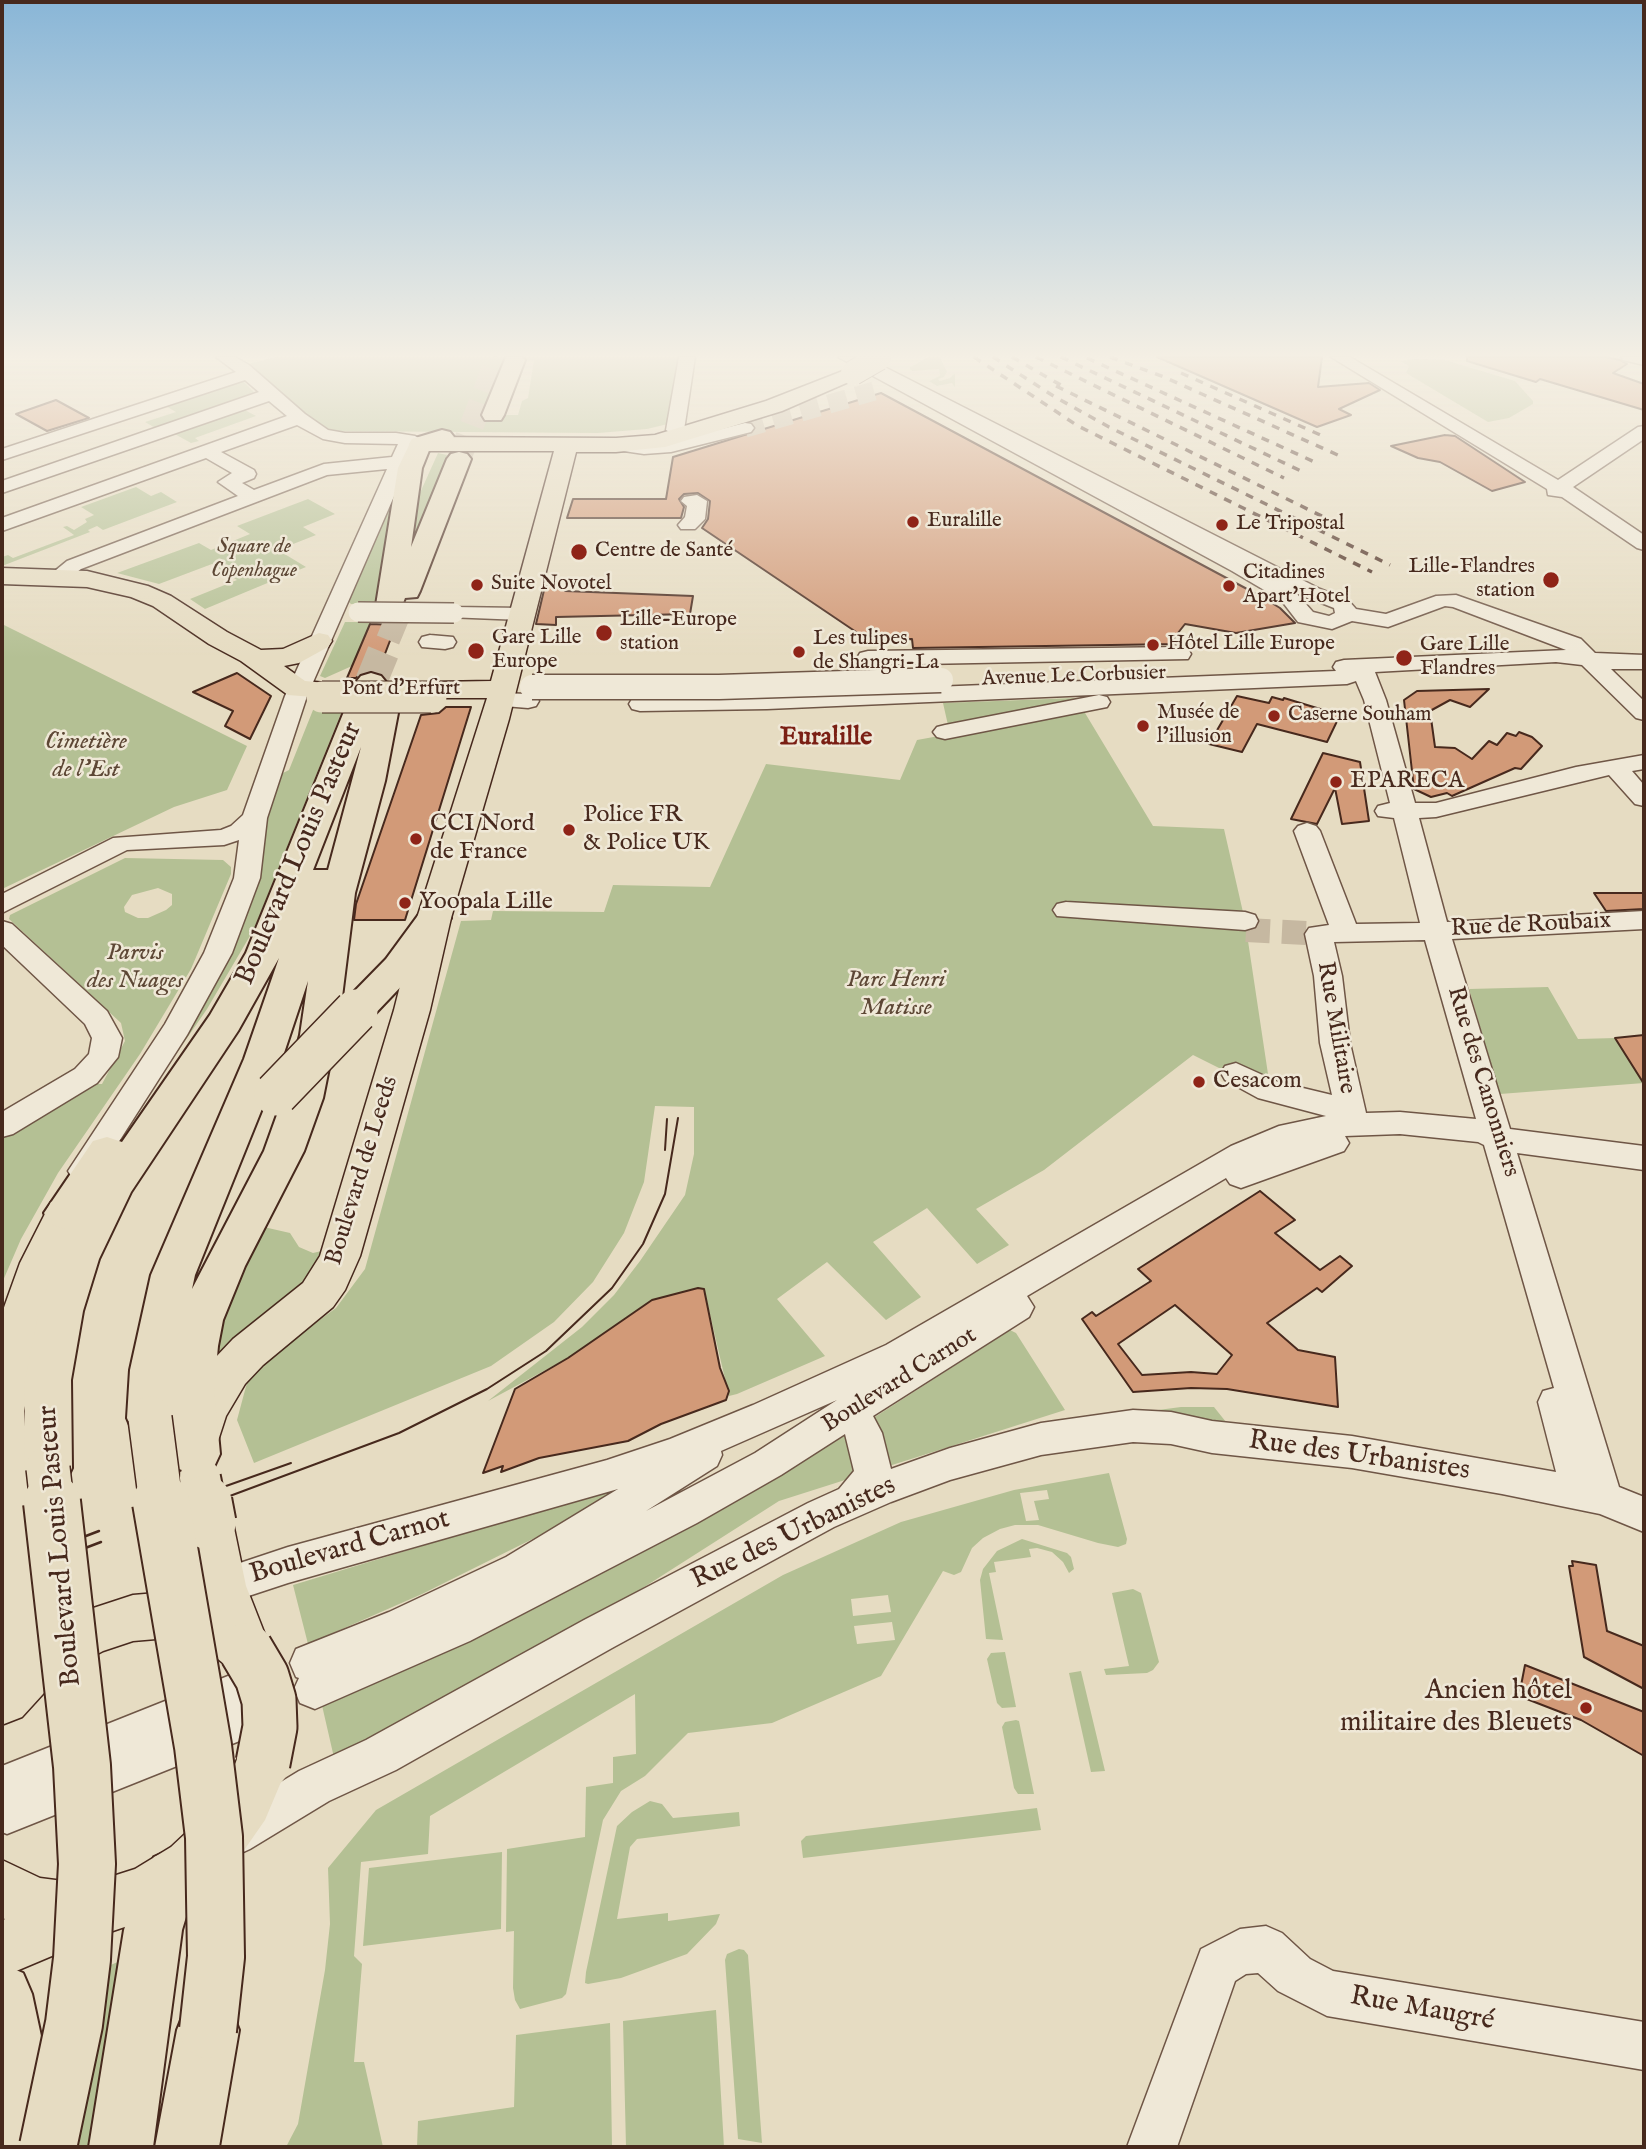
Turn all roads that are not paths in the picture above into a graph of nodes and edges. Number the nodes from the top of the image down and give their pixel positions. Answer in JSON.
{"nodes":[{"id":1,"x":88,"y":457,"type":"edge"},
{"id":2,"x":198,"y":457,"type":"edge"},
{"id":3,"x":207,"y":457,"type":"edge"},
{"id":4,"x":217,"y":457,"type":"edge"},
{"id":5,"x":405,"y":457,"type":"edge"},
{"id":6,"x":422,"y":457,"type":"tunnel mouth"},
{"id":7,"x":563,"y":457,"type":"edge"},
{"id":8,"x":1036,"y":457,"type":"edge"},
{"id":9,"x":1505,"y":457,"type":"edge"},
{"id":10,"x":1605,"y":457,"type":"edge"},
{"id":11,"x":468,"y":459,"type":"tunnel mouth"},
{"id":12,"x":398,"y":462,"type":"junction"},
{"id":13,"x":2,"y":487,"type":"edge"},
{"id":14,"x":1558,"y":489,"type":"junction"},
{"id":15,"x":254,"y":498,"type":"junction"},
{"id":16,"x":680,"y":500,"type":"dead end"},
{"id":17,"x":1634,"y":516,"type":"dead end"},
{"id":18,"x":26,"y":517,"type":"junction"},
{"id":19,"x":1612,"y":521,"type":"junction"},
{"id":20,"x":688,"y":525,"type":"dead end"},
{"id":21,"x":2,"y":526,"type":"edge"},
{"id":22,"x":1644,"y":544,"type":"edge"},
{"id":23,"x":2,"y":576,"type":"edge"},
{"id":24,"x":55,"y":579,"type":"junction"},
{"id":25,"x":331,"y":612,"type":"junction"},
{"id":26,"x":522,"y":614,"type":"junction"},
{"id":27,"x":417,"y":619,"type":"junction"},
{"id":28,"x":218,"y":638,"type":"junction"},
{"id":29,"x":319,"y":641,"type":"junction"},
{"id":30,"x":1180,"y":654,"type":"dead end"},
{"id":31,"x":254,"y":657,"type":"junction"},
{"id":32,"x":869,"y":658,"type":"dead end"},
{"id":33,"x":1588,"y":659,"type":"junction"},
{"id":34,"x":1644,"y":663,"type":"edge"},
{"id":35,"x":1349,"y":670,"type":"junction"},
{"id":36,"x":1140,"y":687,"type":"junction"},
{"id":37,"x":944,"y":688,"type":"junction"},
{"id":38,"x":383,"y":692,"type":"junction"},
{"id":39,"x":310,"y":693,"type":"junction"},
{"id":40,"x":433,"y":693,"type":"joint"},
{"id":41,"x":516,"y":694,"type":"junction"},
{"id":42,"x":1644,"y":713,"type":"edge"},
{"id":43,"x":945,"y":732,"type":"dead end"},
{"id":44,"x":1644,"y":762,"type":"edge"},
{"id":45,"x":1616,"y":768,"type":"junction"},
{"id":46,"x":1644,"y":799,"type":"edge"},
{"id":47,"x":1395,"y":811,"type":"junction"},
{"id":48,"x":254,"y":818,"type":"junction"},
{"id":49,"x":1307,"y":831,"type":"dead end"},
{"id":50,"x":311,"y":837,"type":"junction"},
{"id":51,"x":251,"y":849,"type":"junction"},
{"id":52,"x":71,"y":871,"type":"junction"},
{"id":53,"x":2,"y":905,"type":"edge"},
{"id":54,"x":1066,"y":910,"type":"dead end"},
{"id":55,"x":434,"y":918,"type":"junction"},
{"id":56,"x":1644,"y":920,"type":"edge"},
{"id":57,"x":1240,"y":924,"type":"tunnel mouth"},
{"id":58,"x":2,"y":930,"type":"edge"},
{"id":59,"x":1322,"y":930,"type":"junction"},
{"id":60,"x":1427,"y":931,"type":"junction"},
{"id":61,"x":1236,"y":1073,"type":"dead end"},
{"id":62,"x":1352,"y":1117,"type":"junction"},
{"id":63,"x":2,"y":1126,"type":"edge"},
{"id":64,"x":1489,"y":1142,"type":"junction"},
{"id":65,"x":1644,"y":1158,"type":"edge"},
{"id":66,"x":65,"y":1213,"type":"junction"},
{"id":67,"x":159,"y":1337,"type":"junction"},
{"id":68,"x":2,"y":1412,"type":"edge"},
{"id":69,"x":766,"y":1416,"type":"junction"},
{"id":70,"x":842,"y":1416,"type":"junction"},
{"id":71,"x":202,"y":1485,"type":"junction"},
{"id":72,"x":1592,"y":1496,"type":"junction"},
{"id":73,"x":853,"y":1500,"type":"junction"},
{"id":74,"x":1644,"y":1515,"type":"edge"},
{"id":75,"x":222,"y":1586,"type":"junction"},
{"id":76,"x":133,"y":1618,"type":"junction"},
{"id":77,"x":5,"y":1686,"type":"edge"},
{"id":78,"x":241,"y":1688,"type":"junction"},
{"id":79,"x":5,"y":1799,"type":"edge"},
{"id":80,"x":190,"y":1865,"type":"junction"},
{"id":81,"x":3,"y":1889,"type":"edge"},
{"id":82,"x":97,"y":1908,"type":"junction"},
{"id":83,"x":2,"y":1949,"type":"edge"},
{"id":84,"x":2,"y":1994,"type":"edge"},
{"id":85,"x":1644,"y":2046,"type":"edge"},
{"id":86,"x":2,"y":2141,"type":"edge"},
{"id":87,"x":48,"y":2147,"type":"edge"},
{"id":88,"x":121,"y":2147,"type":"edge"},
{"id":89,"x":187,"y":2147,"type":"edge"},
{"id":90,"x":1152,"y":2147,"type":"edge"}],
"edges":[{"from":1,"to":13,"type":"street"},
{"from":2,"to":18,"type":"street"},
{"from":3,"to":18,"type":"street"},
{"from":4,"to":15,"type":"street"},
{"from":5,"to":12,"type":"street","name":"Boulevard Louis Pasteur"},
{"from":6,"to":27,"type":"highway"},
{"from":7,"to":26,"type":"main road","name":"Boulevard de Leeds"},
{"from":8,"to":33,"type":"street"},
{"from":9,"to":14,"type":"street"},
{"from":10,"to":14,"type":"street"},
{"from":11,"to":27,"type":"highway"},
{"from":12,"to":15,"type":"street"},
{"from":12,"to":25,"type":"street","name":"Boulevard Louis Pasteur"},
{"from":14,"to":19,"type":"street"},
{"from":15,"to":24,"type":"street"},
{"from":16,"to":20,"type":"street"},
{"from":17,"to":19,"type":"street"},
{"from":18,"to":21,"type":"street"},
{"from":19,"to":22,"type":"street"},
{"from":23,"to":24,"type":"main road"},
{"from":24,"to":28,"type":"main road"},
{"from":25,"to":27,"type":"street","bridge":true},
{"from":25,"to":29,"type":"street","name":"Boulevard Louis Pasteur"},
{"from":26,"to":27,"type":"street","bridge":true},
{"from":26,"to":41,"type":"main road","name":"Boulevard de Leeds"},
{"from":28,"to":31,"type":"main road"},
{"from":28,"to":39,"type":"main road"},
{"from":29,"to":31,"type":"main road"},
{"from":29,"to":39,"type":"street","name":"Boulevard Louis Pasteur"},
{"from":30,"to":32,"type":"street"},
{"from":31,"to":39,"type":"main road"},
{"from":33,"to":34,"type":"street","name":"Avenue Le Corbusier"},
{"from":33,"to":35,"type":"street","name":"Avenue Le Corbusier"},
{"from":33,"to":42,"type":"street"},
{"from":35,"to":36,"type":"street","name":"Avenue Le Corbusier"},
{"from":35,"to":37,"type":"street","name":"Avenue Le Corbusier"},
{"from":35,"to":47,"type":"street","name":"Rue des Canonniers"},
{"from":36,"to":37,"type":"street","name":"Avenue Le Corbusier"},
{"from":36,"to":43,"type":"street"},
{"from":37,"to":41,"type":"street","name":"Avenue Le Corbusier"},
{"from":38,"to":50,"type":"highway","name":"Boulevard Louis Pasteur"},
{"from":38,"to":67,"type":"highway","name":"Boulevard Louis Pasteur"},
{"from":38,"to":71,"type":"highway"},
{"from":39,"to":40,"type":"main road","name":"Pont d'Erfurt","bridge":true},
{"from":39,"to":48,"type":"street","name":"Boulevard Louis Pasteur"},
{"from":40,"to":41,"type":"main road","name":"Pont d'Erfurt"},
{"from":41,"to":55,"type":"main road","name":"Boulevard de Leeds"},
{"from":44,"to":45,"type":"street"},
{"from":45,"to":46,"type":"street"},
{"from":45,"to":47,"type":"street"},
{"from":47,"to":60,"type":"street","name":"Rue des Canonniers"},
{"from":48,"to":51,"type":"street","name":"Boulevard Louis Pasteur"},
{"from":48,"to":52,"type":"street"},
{"from":49,"to":59,"type":"street","name":"Rue Militaire"},
{"from":50,"to":66,"type":"highway"},
{"from":50,"to":87,"type":"highway","name":"Boulevard Louis Pasteur","bridge":true},
{"from":51,"to":52,"type":"street"},
{"from":51,"to":66,"type":"street","name":"Boulevard Louis Pasteur"},
{"from":52,"to":53,"type":"street"},
{"from":54,"to":57,"type":"street"},
{"from":55,"to":67,"type":"highway","bridge":true},
{"from":55,"to":71,"type":"main road","name":"Boulevard de Leeds"},
{"from":56,"to":60,"type":"street","name":"Rue de Roubaix"},
{"from":58,"to":63,"type":"street"},
{"from":59,"to":60,"type":"street","name":"Rue de Roubaix"},
{"from":59,"to":62,"type":"street","name":"Rue Militaire"},
{"from":60,"to":64,"type":"street","name":"Rue des Canonniers"},
{"from":61,"to":62,"type":"street"},
{"from":62,"to":64,"type":"street","name":"Boulevard Carnot"},
{"from":62,"to":69,"type":"street","name":"Boulevard Carnot"},
{"from":64,"to":65,"type":"street","name":"Boulevard Carnot"},
{"from":64,"to":70,"type":"street","name":"Boulevard Carnot"},
{"from":64,"to":72,"type":"street","name":"Rue des Canonniers"},
{"from":66,"to":68,"type":"main road","name":"Boulevard Louis Pasteur"},
{"from":67,"to":89,"type":"highway","name":"Boulevard Louis Pasteur","bridge":true},
{"from":68,"to":77,"type":"main road","name":"Boulevard Louis Pasteur"},
{"from":69,"to":70,"type":"street","name":"Boulevard Carnot"},
{"from":69,"to":75,"type":"street","name":"Boulevard Carnot"},
{"from":70,"to":73,"type":"street"},
{"from":71,"to":75,"type":"main road","name":"Boulevard de Leeds"},
{"from":72,"to":73,"type":"street","name":"Rue des Urbanistes"},
{"from":72,"to":74,"type":"street","name":"Rue des Urbanistes"},
{"from":73,"to":80,"type":"street","name":"Rue des Urbanistes"},
{"from":75,"to":76,"type":"street","name":"Boulevard Carnot"},
{"from":75,"to":78,"type":"main road","name":"Boulevard de Leeds"},
{"from":76,"to":77,"type":"main road"},
{"from":76,"to":78,"type":"main road"},
{"from":78,"to":79,"type":"street"},
{"from":78,"to":80,"type":"main road","bridge":true},
{"from":80,"to":82,"type":"main road"},
{"from":80,"to":88,"type":"highway"},
{"from":81,"to":82,"type":"main road"},
{"from":82,"to":83,"type":"main road"},
{"from":84,"to":86,"type":"highway"},
{"from":85,"to":90,"type":"street","name":"Rue Maugré"}]}
